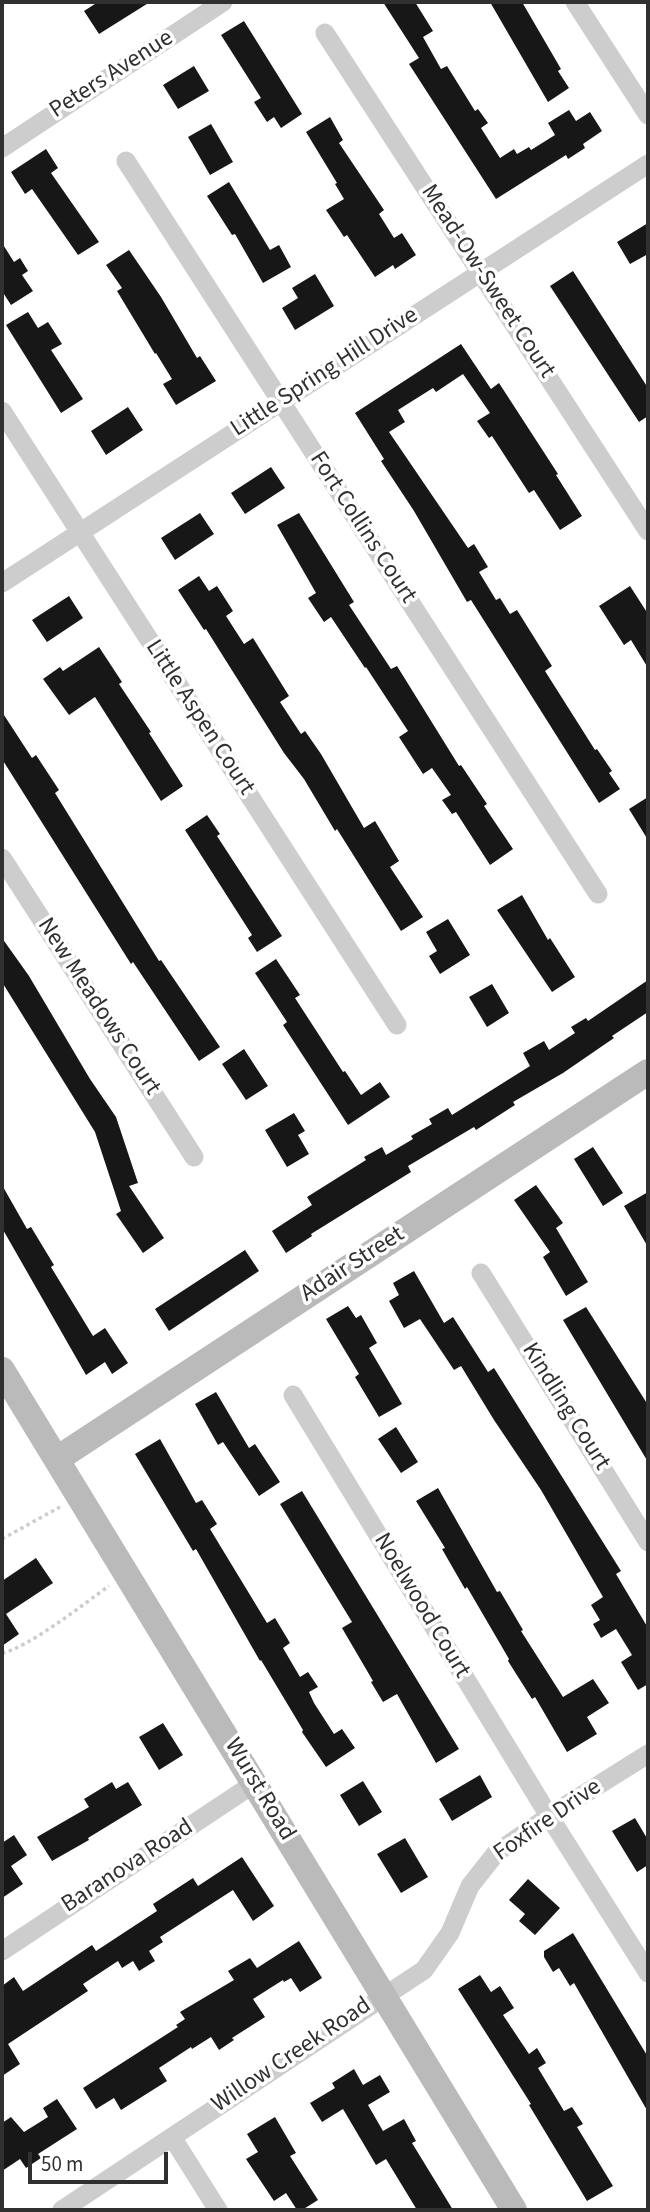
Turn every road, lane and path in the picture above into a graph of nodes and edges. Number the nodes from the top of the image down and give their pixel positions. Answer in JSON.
{"nodes":[{"id":1,"x":575,"y":2,"type":"edge"},
{"id":2,"x":216,"y":4,"type":"edge"},
{"id":3,"x":325,"y":33,"type":"dead end"},
{"id":4,"x":648,"y":115,"type":"edge"},
{"id":5,"x":2,"y":148,"type":"edge"},
{"id":6,"x":126,"y":161,"type":"dead end"},
{"id":7,"x":648,"y":164,"type":"edge"},
{"id":8,"x":481,"y":273,"type":"junction"},
{"id":9,"x":281,"y":402,"type":"junction"},
{"id":10,"x":2,"y":411,"type":"edge"},
{"id":11,"x":648,"y":531,"type":"edge"},
{"id":12,"x":80,"y":532,"type":"junction"},
{"id":13,"x":2,"y":583,"type":"edge"},
{"id":14,"x":2,"y":858,"type":"edge"},
{"id":15,"x":598,"y":894,"type":"dead end"},
{"id":16,"x":397,"y":1025,"type":"dead end"},
{"id":17,"x":648,"y":1072,"type":"edge"},
{"id":18,"x":194,"y":1157,"type":"dead end"},
{"id":19,"x":481,"y":1273,"type":"dead end"},
{"id":20,"x":2,"y":1370,"type":"edge"},
{"id":21,"x":293,"y":1395,"type":"dead end"},
{"id":22,"x":57,"y":1459,"type":"junction"},
{"id":23,"x":80,"y":1497,"type":"junction"},
{"id":24,"x":2,"y":1539,"type":"edge"},
{"id":25,"x":648,"y":1542,"type":"edge"},
{"id":26,"x":127,"y":1573,"type":"junction"},
{"id":27,"x":2,"y":1653,"type":"edge"},
{"id":28,"x":648,"y":1754,"type":"edge"},
{"id":29,"x":255,"y":1783,"type":"junction"},
{"id":30,"x":549,"y":1816,"type":"junction"},
{"id":31,"x":2,"y":1951,"type":"edge"},
{"id":32,"x":648,"y":1973,"type":"edge"},
{"id":33,"x":382,"y":1996,"type":"junction"},
{"id":34,"x":172,"y":2137,"type":"junction"},
{"id":35,"x":62,"y":2210,"type":"edge"},
{"id":36,"x":218,"y":2210,"type":"edge"},
{"id":37,"x":514,"y":2210,"type":"edge"}],
"edges":[{"from":1,"to":4,"type":"street"},
{"from":2,"to":5,"type":"street","name":"Peters Avenue"},
{"from":3,"to":8,"type":"street","name":"Mead-Ow-Sweet Court"},
{"from":6,"to":9,"type":"street","name":"Fort Collins Court"},
{"from":7,"to":8,"type":"street","name":"Little Spring Hill Drive"},
{"from":8,"to":9,"type":"street","name":"Little Spring Hill Drive"},
{"from":8,"to":11,"type":"street","name":"Mead-Ow-Sweet Court"},
{"from":9,"to":12,"type":"street","name":"Little Spring Hill Drive"},
{"from":9,"to":15,"type":"street","name":"Fort Collins Court"},
{"from":10,"to":12,"type":"street","name":"Little Aspen Court"},
{"from":12,"to":13,"type":"street","name":"Little Spring Hill Drive"},
{"from":12,"to":16,"type":"street","name":"Little Aspen Court"},
{"from":14,"to":18,"type":"street","name":"New Meadows Court"},
{"from":17,"to":22,"type":"street","name":"Adair Street"},
{"from":19,"to":25,"type":"street","name":"Kindling Court"},
{"from":20,"to":22,"type":"street","name":"Wurst Road"},
{"from":21,"to":30,"type":"street","name":"Noelwood Court"},
{"from":22,"to":23,"type":"street","name":"Wurst Road"},
{"from":23,"to":24,"type":"path"},
{"from":23,"to":26,"type":"street","name":"Wurst Road"},
{"from":26,"to":27,"type":"path"},
{"from":26,"to":29,"type":"street","name":"Wurst Road"},
{"from":28,"to":30,"type":"street","name":"Foxfire Drive"},
{"from":29,"to":31,"type":"street","name":"Baranova Road"},
{"from":29,"to":33,"type":"street","name":"Wurst Road"},
{"from":30,"to":32,"type":"street","name":"Noelwood Court"},
{"from":30,"to":33,"type":"street","name":"Foxfire Drive"},
{"from":33,"to":34,"type":"street","name":"Willow Creek Road"},
{"from":33,"to":37,"type":"street","name":"Wurst Road"},
{"from":34,"to":35,"type":"street","name":"Willow Creek Road"},
{"from":34,"to":36,"type":"street"}]}
